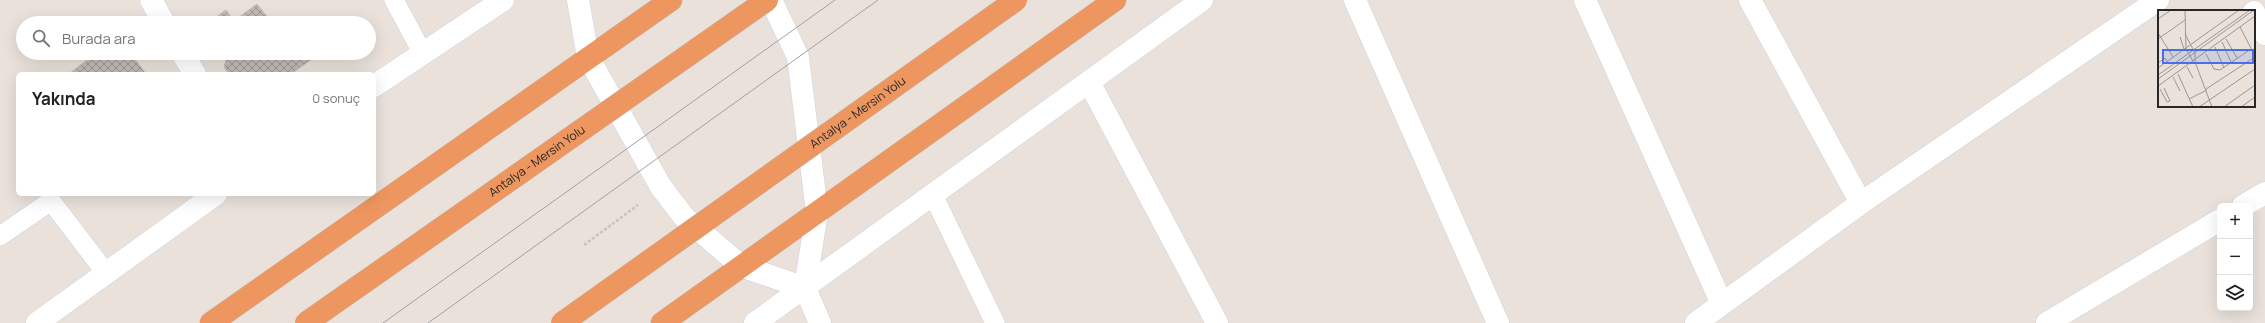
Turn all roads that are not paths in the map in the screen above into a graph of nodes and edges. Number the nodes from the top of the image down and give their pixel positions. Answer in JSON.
{"nodes":[{"id":1,"x":151,"y":0,"type":"edge"},
{"id":2,"x":394,"y":0,"type":"edge"},
{"id":3,"x":503,"y":0,"type":"edge"},
{"id":4,"x":578,"y":0,"type":"edge"},
{"id":5,"x":671,"y":0,"type":"edge"},
{"id":6,"x":767,"y":0,"type":"edge"},
{"id":7,"x":771,"y":0,"type":"edge"},
{"id":8,"x":1016,"y":0,"type":"edge"},
{"id":9,"x":1115,"y":0,"type":"edge"},
{"id":10,"x":1202,"y":0,"type":"edge"},
{"id":11,"x":1355,"y":0,"type":"edge"},
{"id":12,"x":1585,"y":0,"type":"edge"},
{"id":13,"x":1750,"y":0,"type":"edge"},
{"id":14,"x":2158,"y":0,"type":"edge"},
{"id":15,"x":160,"y":16,"type":"edge"},
{"id":16,"x":422,"y":54,"type":"junction"},
{"id":17,"x":588,"y":57,"type":"junction"},
{"id":18,"x":186,"y":60,"type":"edge"},
{"id":19,"x":194,"y":72,"type":"edge"},
{"id":20,"x":1089,"y":82,"type":"junction"},
{"id":21,"x":376,"y":85,"type":"edge"},
{"id":22,"x":2265,"y":193,"type":"edge"},
{"id":23,"x":933,"y":195,"type":"junction"},
{"id":24,"x":213,"y":196,"type":"edge"},
{"id":25,"x":1861,"y":203,"type":"junction"},
{"id":26,"x":2248,"y":203,"type":"edge"},
{"id":27,"x":817,"y":212,"type":"junction"},
{"id":28,"x":2217,"y":222,"type":"edge"},
{"id":29,"x":0,"y":236,"type":"edge"},
{"id":30,"x":741,"y":266,"type":"junction"},
{"id":31,"x":106,"y":273,"type":"junction"},
{"id":32,"x":805,"y":288,"type":"junction"},
{"id":33,"x":1722,"y":304,"type":"junction"},
{"id":34,"x":37,"y":323,"type":"edge"},
{"id":35,"x":211,"y":323,"type":"edge"},
{"id":36,"x":306,"y":323,"type":"edge"},
{"id":37,"x":562,"y":323,"type":"edge"},
{"id":38,"x":662,"y":323,"type":"edge"},
{"id":39,"x":755,"y":323,"type":"edge"},
{"id":40,"x":820,"y":323,"type":"edge"},
{"id":41,"x":995,"y":323,"type":"edge"},
{"id":42,"x":1217,"y":323,"type":"edge"},
{"id":43,"x":1498,"y":323,"type":"edge"},
{"id":44,"x":1696,"y":323,"type":"edge"},
{"id":45,"x":2048,"y":323,"type":"edge"}],
"edges":[{"from":1,"to":15,"type":"street"},
{"from":2,"to":16,"type":"lane"},
{"from":3,"to":16,"type":"street"},
{"from":4,"to":17,"type":"street"},
{"from":5,"to":17,"type":"highway"},
{"from":6,"to":36,"type":"highway","name":"Antalya - Mersin Yolu","bridge":true},
{"from":7,"to":27,"type":"street"},
{"from":8,"to":37,"type":"highway","name":"Antalya - Mersin Yolu","bridge":true},
{"from":9,"to":27,"type":"highway"},
{"from":10,"to":20,"type":"street"},
{"from":11,"to":43,"type":"street"},
{"from":12,"to":33,"type":"street"},
{"from":13,"to":25,"type":"street"},
{"from":14,"to":25,"type":"street"},
{"from":16,"to":21,"type":"street"},
{"from":17,"to":30,"type":"street"},
{"from":17,"to":35,"type":"highway"},
{"from":18,"to":19,"type":"street"},
{"from":20,"to":23,"type":"street"},
{"from":20,"to":42,"type":"street"},
{"from":22,"to":26,"type":"street"},
{"from":23,"to":32,"type":"street"},
{"from":23,"to":41,"type":"lane"},
{"from":24,"to":31,"type":"street"},
{"from":25,"to":33,"type":"street"},
{"from":27,"to":30,"type":"highway"},
{"from":27,"to":32,"type":"street"},
{"from":28,"to":45,"type":"street"},
{"from":29,"to":31,"type":"lane"},
{"from":30,"to":32,"type":"street"},
{"from":30,"to":38,"type":"highway"},
{"from":31,"to":34,"type":"street"},
{"from":32,"to":39,"type":"street"},
{"from":32,"to":40,"type":"street"},
{"from":33,"to":44,"type":"street"}]}
